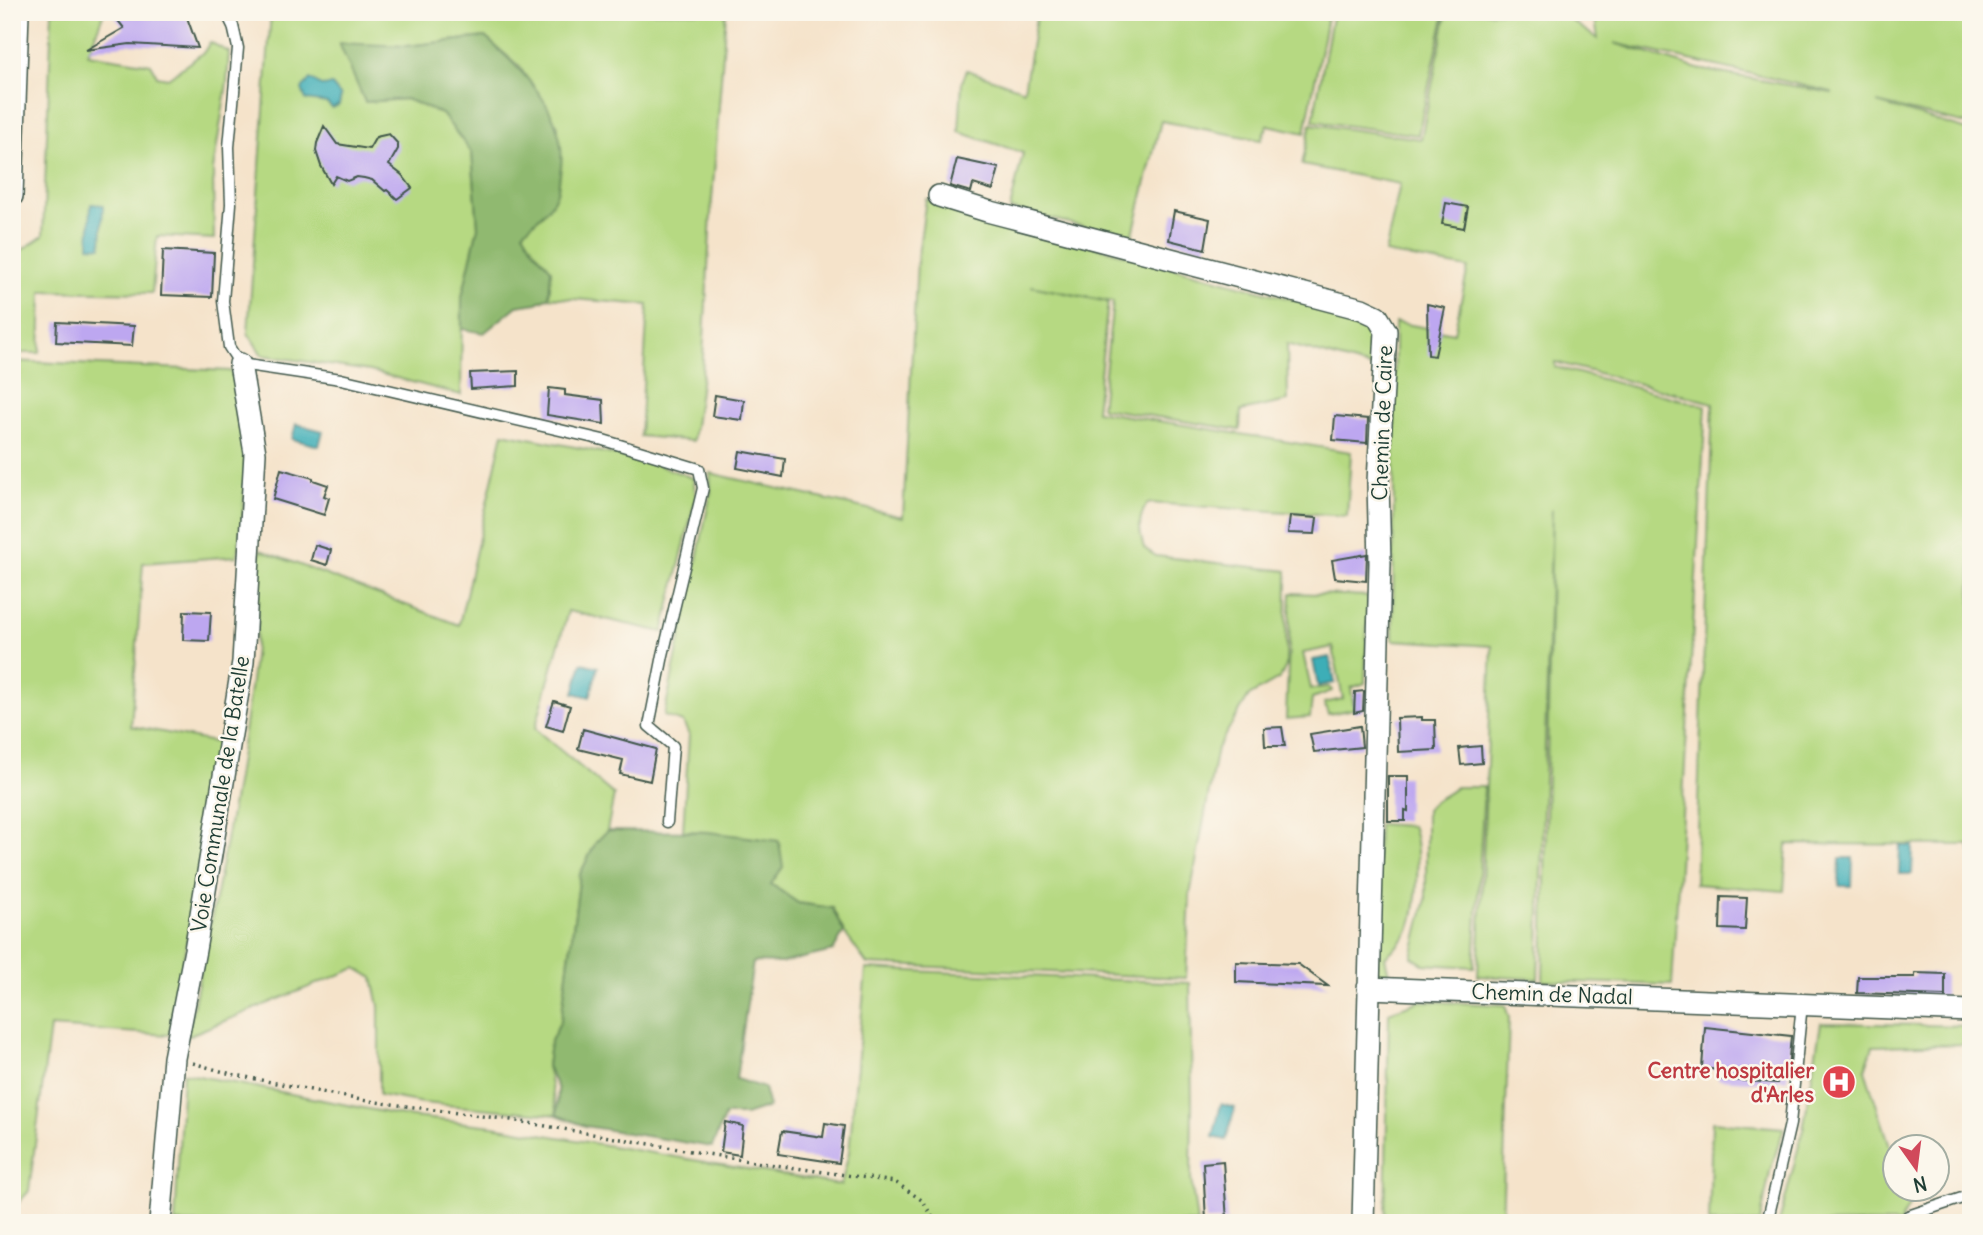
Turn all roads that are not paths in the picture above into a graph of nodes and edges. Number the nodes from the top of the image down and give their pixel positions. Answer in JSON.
{"nodes":[{"id":1,"x":18,"y":12,"type":"edge"},
{"id":2,"x":226,"y":12,"type":"edge"},
{"id":3,"x":15,"y":52,"type":"edge"},
{"id":4,"x":12,"y":196,"type":"edge"},
{"id":5,"x":939,"y":196,"type":"dead end"},
{"id":6,"x":240,"y":364,"type":"junction"},
{"id":7,"x":667,"y":822,"type":"dead end"},
{"id":8,"x":1368,"y":988,"type":"junction"},
{"id":9,"x":1802,"y":1004,"type":"junction"},
{"id":10,"x":1971,"y":1011,"type":"edge"},
{"id":11,"x":1971,"y":1195,"type":"edge"},
{"id":12,"x":160,"y":1223,"type":"edge"},
{"id":13,"x":1363,"y":1223,"type":"edge"},
{"id":14,"x":1767,"y":1223,"type":"edge"},
{"id":15,"x":1905,"y":1223,"type":"edge"}],
"edges":[{"from":1,"to":3,"type":"street"},
{"from":2,"to":6,"type":"lane"},
{"from":3,"to":4,"type":"street"},
{"from":5,"to":8,"type":"street","name":"Chemin de Caire"},
{"from":6,"to":7,"type":"lane"},
{"from":6,"to":12,"type":"street","name":"Voie Communale de la Batelle"},
{"from":8,"to":9,"type":"street","name":"Chemin de Nadal"},
{"from":8,"to":13,"type":"street"},
{"from":9,"to":10,"type":"street","name":"Chemin de Nadal"},
{"from":9,"to":14,"type":"lane"},
{"from":11,"to":15,"type":"lane"}]}
